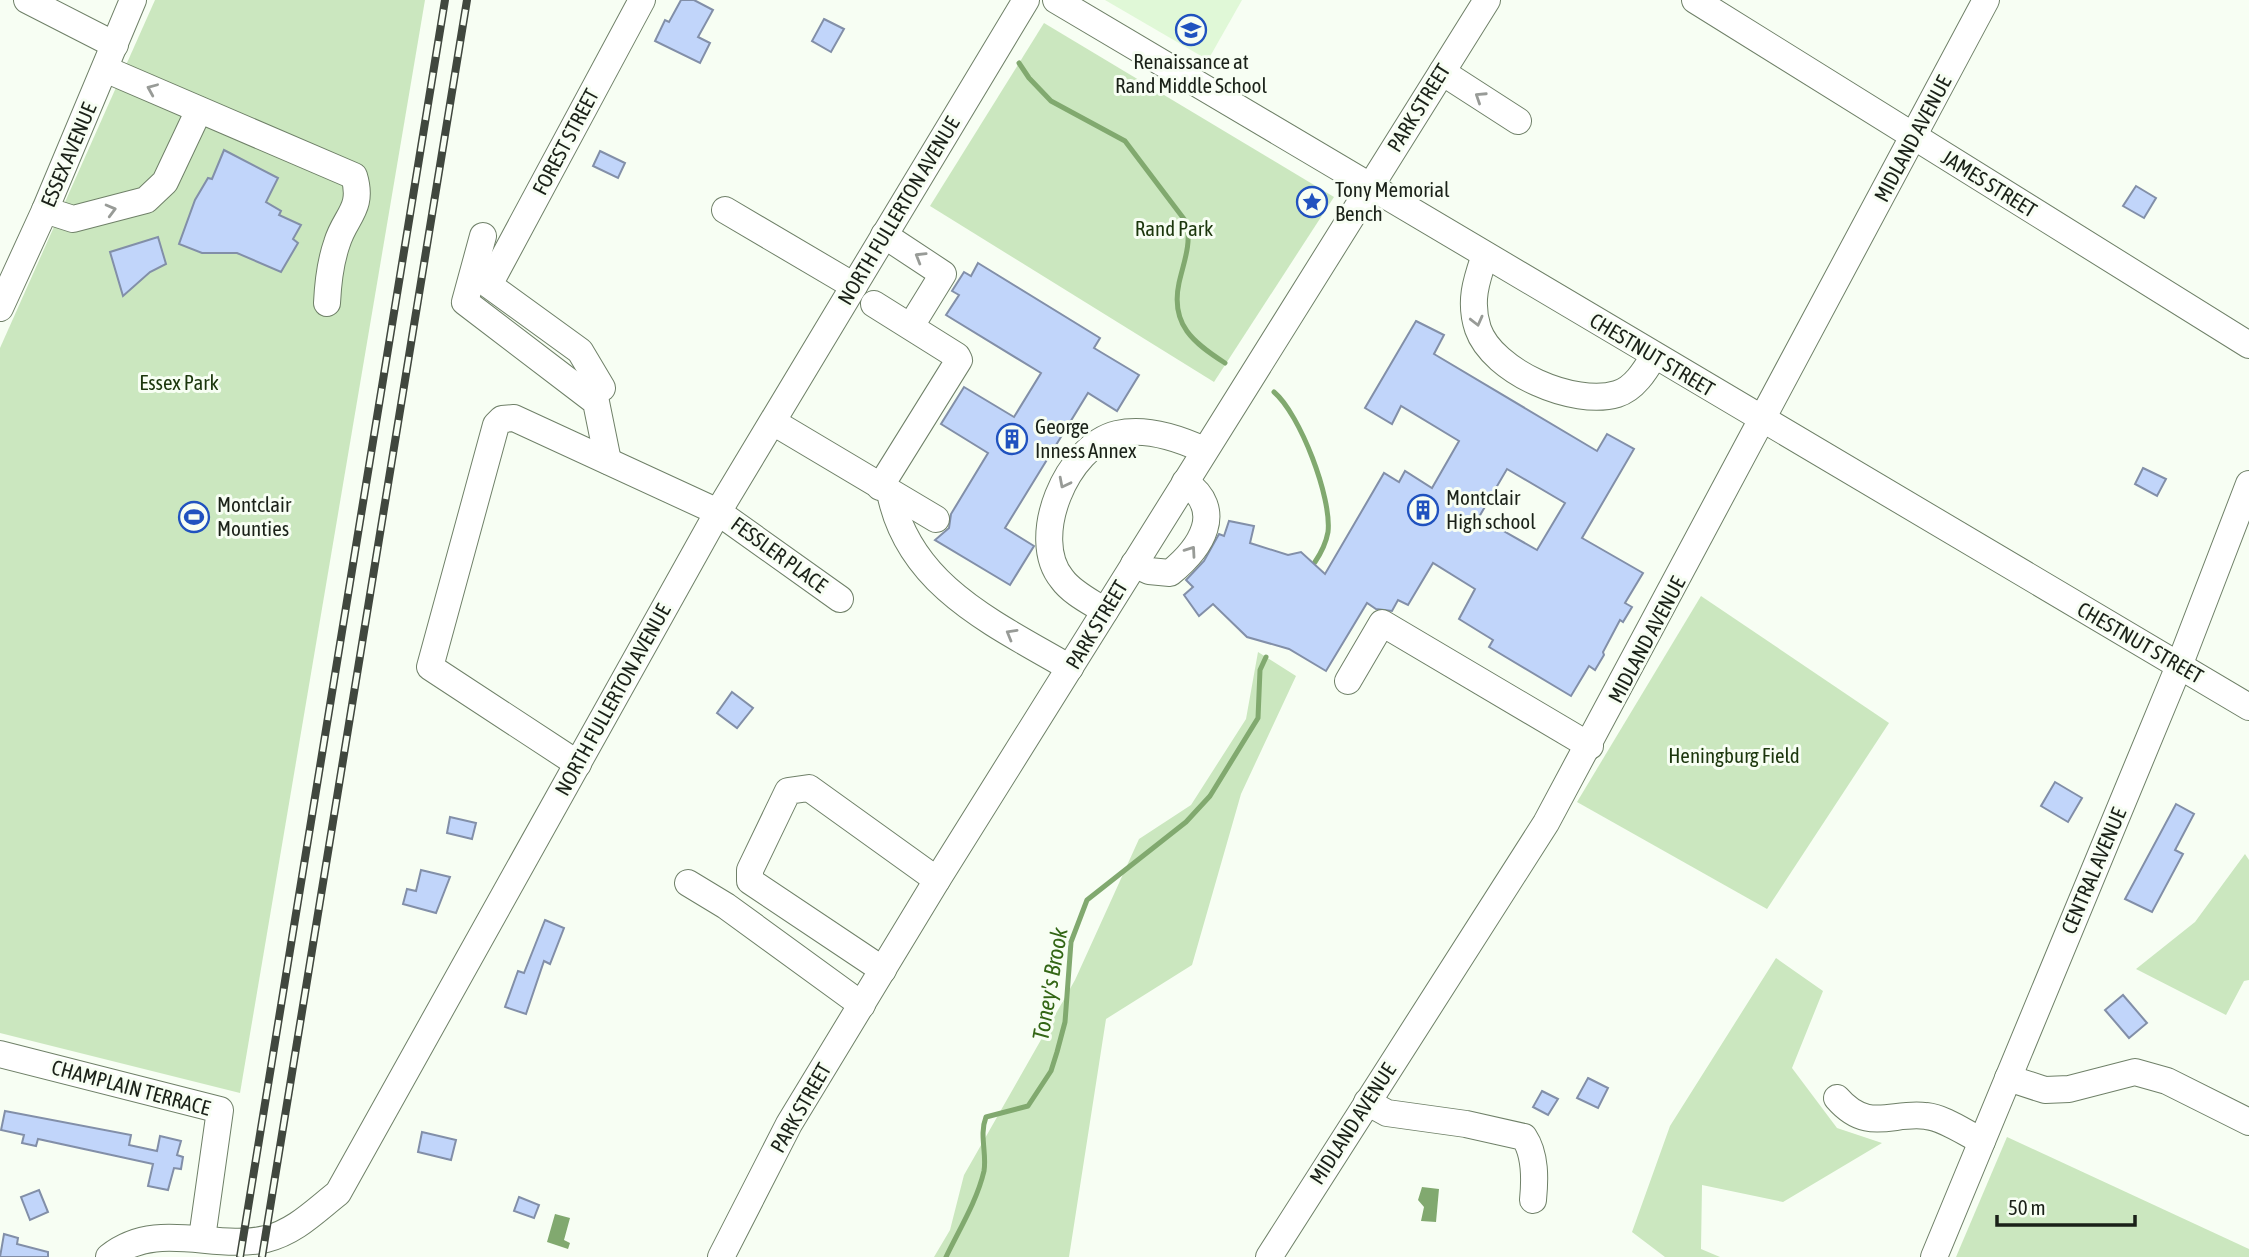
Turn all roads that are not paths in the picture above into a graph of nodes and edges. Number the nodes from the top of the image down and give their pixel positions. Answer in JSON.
{"nodes":[{"id":1,"x":27,"y":0,"type":"edge"},
{"id":2,"x":133,"y":0,"type":"edge"},
{"id":3,"x":642,"y":0,"type":"edge"},
{"id":4,"x":1026,"y":0,"type":"edge"},
{"id":5,"x":1056,"y":0,"type":"edge"},
{"id":6,"x":1487,"y":0,"type":"edge"},
{"id":7,"x":1695,"y":0,"type":"edge"},
{"id":8,"x":1986,"y":0,"type":"edge"},
{"id":9,"x":110,"y":57,"type":"junction"},
{"id":10,"x":1441,"y":72,"type":"junction"},
{"id":11,"x":200,"y":110,"type":"junction"},
{"id":12,"x":1518,"y":121,"type":"dead end"},
{"id":13,"x":1914,"y":138,"type":"junction"},
{"id":14,"x":1370,"y":187,"type":"junction"},
{"id":15,"x":45,"y":210,"type":"junction"},
{"id":16,"x":725,"y":210,"type":"dead end"},
{"id":17,"x":884,"y":235,"type":"junction"},
{"id":18,"x":483,"y":236,"type":"dead end"},
{"id":19,"x":1485,"y":255,"type":"junction"},
{"id":20,"x":854,"y":286,"type":"junction"},
{"id":21,"x":327,"y":303,"type":"dead end"},
{"id":22,"x":874,"y":304,"type":"dead end"},
{"id":23,"x":0,"y":308,"type":"edge"},
{"id":24,"x":911,"y":326,"type":"junction"},
{"id":25,"x":2249,"y":345,"type":"edge"},
{"id":26,"x":1654,"y":356,"type":"junction"},
{"id":27,"x":602,"y":388,"type":"dead end"},
{"id":28,"x":1763,"y":421,"type":"junction"},
{"id":29,"x":773,"y":422,"type":"junction"},
{"id":30,"x":1204,"y":450,"type":"junction"},
{"id":31,"x":608,"y":461,"type":"junction"},
{"id":32,"x":1185,"y":482,"type":"junction"},
{"id":33,"x":2249,"y":484,"type":"edge"},
{"id":34,"x":885,"y":489,"type":"junction"},
{"id":35,"x":718,"y":512,"type":"junction"},
{"id":36,"x":936,"y":519,"type":"dead end"},
{"id":37,"x":1134,"y":564,"type":"junction"},
{"id":38,"x":840,"y":599,"type":"dead end"},
{"id":39,"x":1105,"y":611,"type":"junction"},
{"id":40,"x":2179,"y":666,"type":"junction"},
{"id":41,"x":1070,"y":668,"type":"junction"},
{"id":42,"x":1348,"y":681,"type":"dead end"},
{"id":43,"x":2249,"y":707,"type":"edge"},
{"id":44,"x":1590,"y":746,"type":"junction"},
{"id":45,"x":578,"y":764,"type":"junction"},
{"id":46,"x":937,"y":880,"type":"junction"},
{"id":47,"x":688,"y":883,"type":"dead end"},
{"id":48,"x":883,"y":970,"type":"junction"},
{"id":49,"x":862,"y":1005,"type":"junction"},
{"id":50,"x":0,"y":1055,"type":"edge"},
{"id":51,"x":2008,"y":1078,"type":"junction"},
{"id":52,"x":1838,"y":1098,"type":"dead end"},
{"id":53,"x":1367,"y":1102,"type":"junction"},
{"id":54,"x":2249,"y":1122,"type":"edge"},
{"id":55,"x":1982,"y":1141,"type":"junction"},
{"id":56,"x":1533,"y":1200,"type":"dead end"},
{"id":57,"x":202,"y":1238,"type":"junction"},
{"id":58,"x":1276,"y":1255,"type":"edge"},
{"id":59,"x":109,"y":1257,"type":"edge"},
{"id":60,"x":721,"y":1257,"type":"edge"},
{"id":61,"x":1934,"y":1257,"type":"edge"}],
"edges":[{"from":1,"to":9,"type":"street"},
{"from":2,"to":9,"type":"street","name":"ESSEX AVENUE"},
{"from":3,"to":27,"type":"street","name":"FOREST STREET"},
{"from":4,"to":17,"type":"street","name":"NORTH FULLERTON AVENUE"},
{"from":5,"to":14,"type":"street","name":"CHESTNUT STREET"},
{"from":6,"to":10,"type":"street","name":"PARK STREET"},
{"from":7,"to":13,"type":"street","name":"JAMES STREET"},
{"from":8,"to":13,"type":"street","name":"MIDLAND AVENUE"},
{"from":11,"to":9,"type":"street","one_way":true},
{"from":9,"to":15,"type":"street","name":"ESSEX AVENUE"},
{"from":12,"to":10,"type":"street","one_way":true},
{"from":10,"to":14,"type":"street","name":"PARK STREET"},
{"from":15,"to":11,"type":"street","one_way":true},
{"from":11,"to":21,"type":"street"},
{"from":13,"to":25,"type":"street","name":"JAMES STREET"},
{"from":13,"to":28,"type":"street","name":"MIDLAND AVENUE"},
{"from":14,"to":19,"type":"street","name":"CHESTNUT STREET"},
{"from":14,"to":30,"type":"street","name":"PARK STREET"},
{"from":15,"to":23,"type":"street","name":"ESSEX AVENUE"},
{"from":16,"to":20,"type":"street"},
{"from":17,"to":20,"type":"street","name":"NORTH FULLERTON AVENUE"},
{"from":24,"to":17,"type":"street","one_way":true},
{"from":18,"to":31,"type":"street"},
{"from":19,"to":26,"type":"street","name":"CHESTNUT STREET"},
{"from":19,"to":26,"type":"street","one_way":true},
{"from":20,"to":29,"type":"street","name":"NORTH FULLERTON AVENUE"},
{"from":22,"to":24,"type":"street"},
{"from":24,"to":34,"type":"street"},
{"from":26,"to":28,"type":"street","name":"CHESTNUT STREET"},
{"from":28,"to":40,"type":"street","name":"CHESTNUT STREET"},
{"from":28,"to":44,"type":"street","name":"MIDLAND AVENUE"},
{"from":29,"to":34,"type":"street"},
{"from":29,"to":35,"type":"street","name":"NORTH FULLERTON AVENUE"},
{"from":30,"to":32,"type":"street","name":"PARK STREET"},
{"from":30,"to":39,"type":"street","one_way":true},
{"from":31,"to":35,"type":"street","name":"FESSLER PLACE"},
{"from":31,"to":45,"type":"street","name":"FESSLER PLACE"},
{"from":32,"to":37,"type":"street","name":"PARK STREET"},
{"from":37,"to":32,"type":"street","one_way":true},
{"from":33,"to":40,"type":"street","name":"CENTRAL AVENUE"},
{"from":34,"to":36,"type":"street"},
{"from":41,"to":34,"type":"street","one_way":true},
{"from":35,"to":38,"type":"street","name":"FESSLER PLACE"},
{"from":35,"to":45,"type":"street","name":"NORTH FULLERTON AVENUE"},
{"from":37,"to":39,"type":"street","name":"PARK STREET"},
{"from":39,"to":41,"type":"street","name":"PARK STREET"},
{"from":40,"to":43,"type":"street","name":"CHESTNUT STREET"},
{"from":40,"to":51,"type":"street","name":"CENTRAL AVENUE"},
{"from":41,"to":46,"type":"street","name":"PARK STREET"},
{"from":42,"to":44,"type":"street"},
{"from":44,"to":53,"type":"street","name":"MIDLAND AVENUE"},
{"from":45,"to":57,"type":"street","name":"NORTH FULLERTON AVENUE"},
{"from":46,"to":48,"type":"street","name":"PARK STREET"},
{"from":46,"to":48,"type":"street"},
{"from":47,"to":49,"type":"street"},
{"from":48,"to":49,"type":"street","name":"PARK STREET"},
{"from":49,"to":60,"type":"street","name":"PARK STREET"},
{"from":50,"to":57,"type":"street","name":"CHAMPLAIN TERRACE"},
{"from":51,"to":54,"type":"street"},
{"from":51,"to":55,"type":"street","name":"CENTRAL AVENUE"},
{"from":52,"to":55,"type":"street"},
{"from":53,"to":56,"type":"street"},
{"from":53,"to":58,"type":"street","name":"MIDLAND AVENUE"},
{"from":55,"to":61,"type":"street","name":"CENTRAL AVENUE"},
{"from":57,"to":59,"type":"street","name":"NORTH FULLERTON AVENUE"}]}
